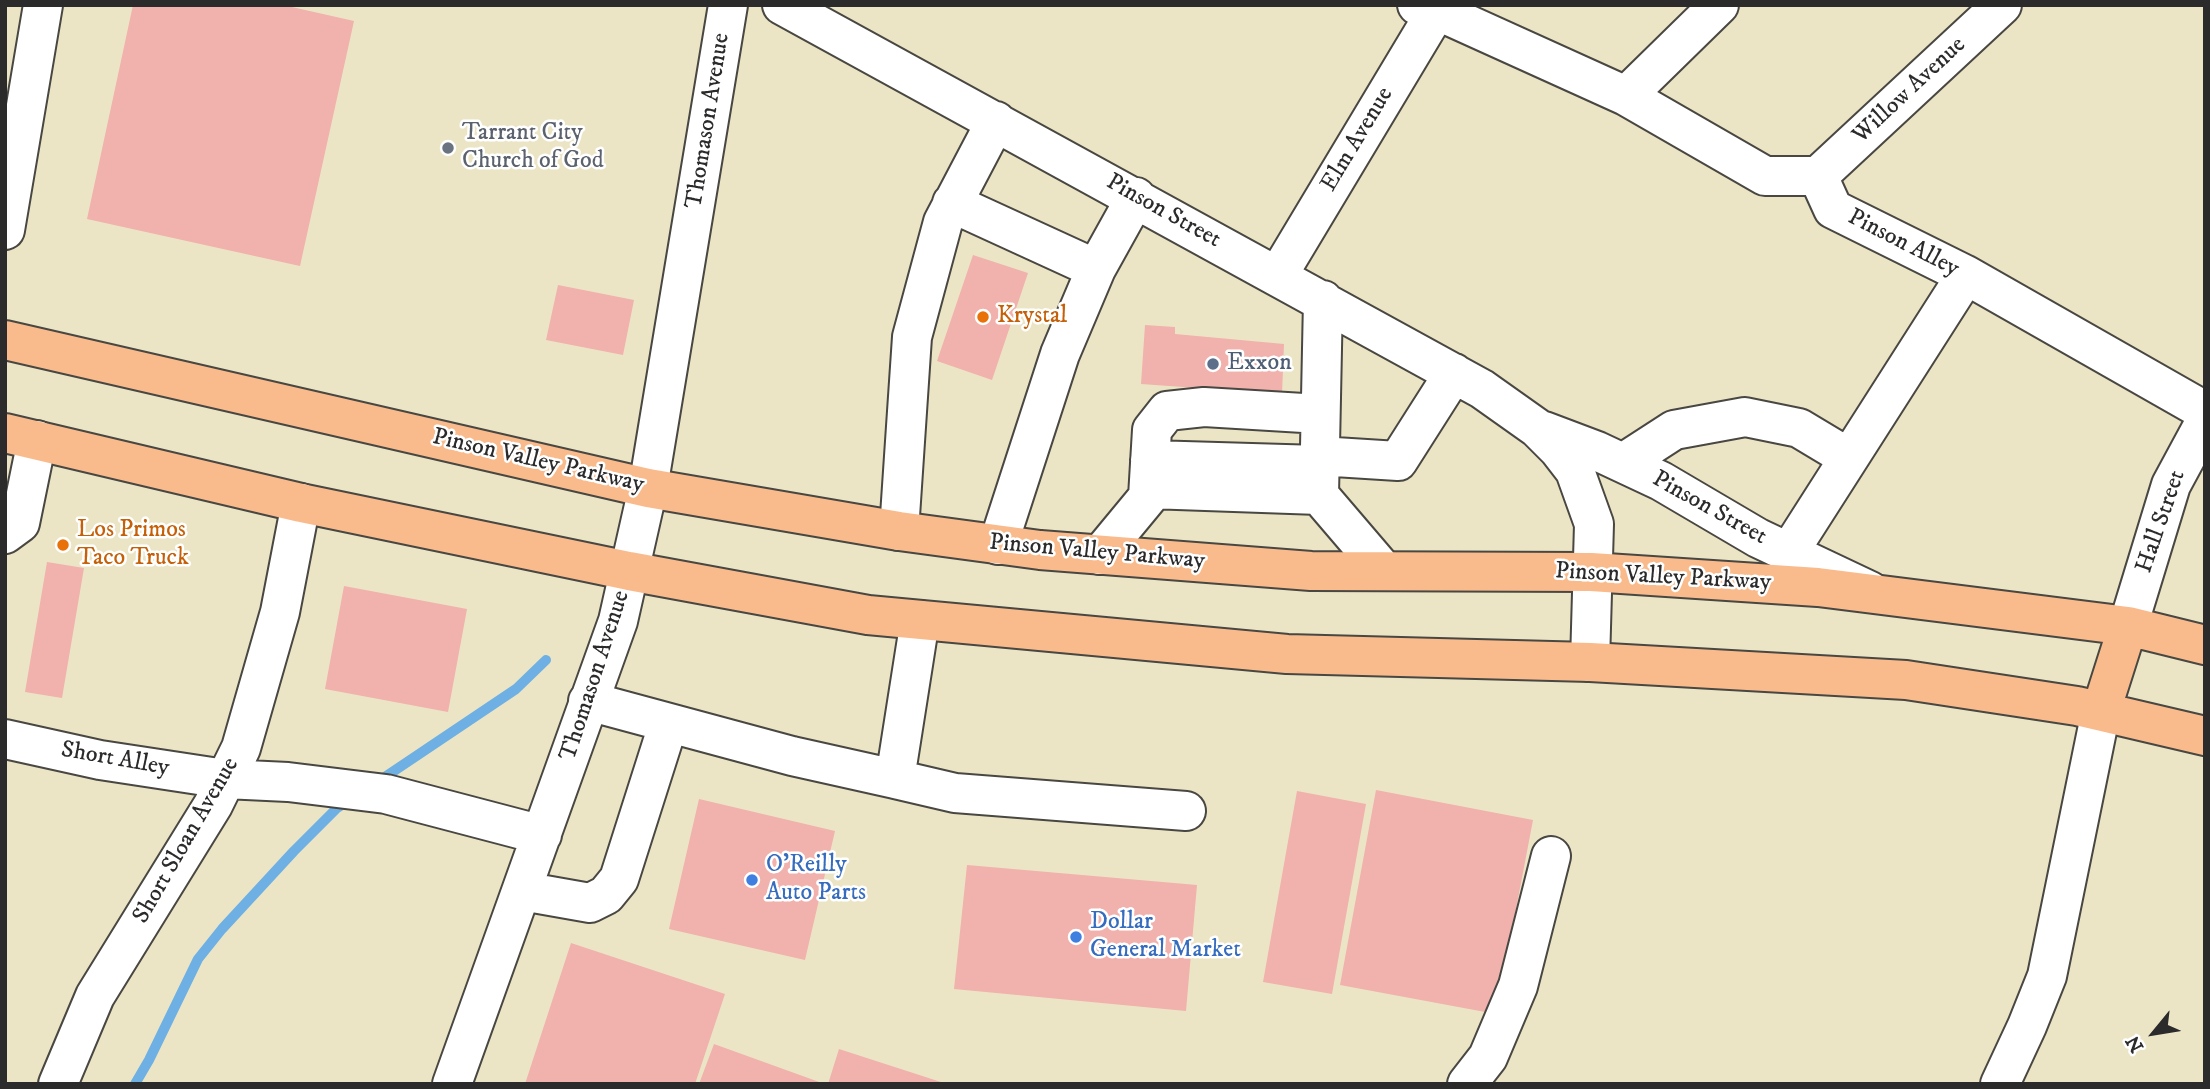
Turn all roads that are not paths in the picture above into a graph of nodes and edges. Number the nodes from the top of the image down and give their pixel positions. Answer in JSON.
{"nodes":[{"id":1,"x":43,"y":5,"type":"edge"},
{"id":2,"x":728,"y":5,"type":"edge"},
{"id":3,"x":782,"y":5,"type":"edge"},
{"id":4,"x":1719,"y":5,"type":"edge"},
{"id":5,"x":2002,"y":5,"type":"edge"},
{"id":6,"x":1431,"y":7,"type":"edge"},
{"id":7,"x":1626,"y":96,"type":"junction"},
{"id":8,"x":996,"y":121,"type":"junction"},
{"id":9,"x":13,"y":140,"type":"edge"},
{"id":10,"x":1818,"y":176,"type":"junction"},
{"id":11,"x":1136,"y":197,"type":"junction"},
{"id":12,"x":952,"y":204,"type":"junction"},
{"id":13,"x":5,"y":230,"type":"edge"},
{"id":14,"x":1096,"y":269,"type":"junction"},
{"id":15,"x":1278,"y":275,"type":"junction"},
{"id":16,"x":1966,"y":275,"type":"junction"},
{"id":17,"x":1323,"y":300,"type":"junction"},
{"id":18,"x":5,"y":340,"type":"edge"},
{"id":19,"x":1454,"y":373,"type":"junction"},
{"id":20,"x":2205,"y":411,"type":"edge"},
{"id":21,"x":2205,"y":422,"type":"edge"},
{"id":22,"x":1537,"y":428,"type":"junction"},
{"id":23,"x":21,"y":436,"type":"edge"},
{"id":24,"x":1319,"y":453,"type":"junction"},
{"id":25,"x":1849,"y":458,"type":"junction"},
{"id":26,"x":1150,"y":459,"type":"junction"},
{"id":27,"x":1623,"y":463,"type":"junction"},
{"id":28,"x":648,"y":488,"type":"junction"},
{"id":29,"x":301,"y":503,"type":"junction"},
{"id":30,"x":899,"y":531,"type":"junction"},
{"id":31,"x":5,"y":534,"type":"edge"},
{"id":32,"x":998,"y":545,"type":"junction"},
{"id":33,"x":1789,"y":552,"type":"junction"},
{"id":34,"x":1100,"y":555,"type":"junction"},
{"id":35,"x":629,"y":571,"type":"junction"},
{"id":36,"x":1384,"y":571,"type":"junction"},
{"id":37,"x":1591,"y":572,"type":"junction"},
{"id":38,"x":1878,"y":595,"type":"junction"},
{"id":39,"x":920,"y":620,"type":"junction"},
{"id":40,"x":2128,"y":626,"type":"junction"},
{"id":41,"x":2205,"y":645,"type":"edge"},
{"id":42,"x":1590,"y":662,"type":"junction"},
{"id":43,"x":588,"y":701,"type":"junction"},
{"id":44,"x":2101,"y":711,"type":"junction"},
{"id":45,"x":668,"y":724,"type":"junction"},
{"id":46,"x":2205,"y":736,"type":"edge"},
{"id":47,"x":5,"y":739,"type":"edge"},
{"id":48,"x":895,"y":779,"type":"junction"},
{"id":49,"x":219,"y":792,"type":"junction"},
{"id":50,"x":1186,"y":811,"type":"dead end"},
{"id":51,"x":542,"y":835,"type":"junction"},
{"id":52,"x":1551,"y":856,"type":"dead end"},
{"id":53,"x":522,"y":891,"type":"junction"},
{"id":54,"x":58,"y":1084,"type":"edge"},
{"id":55,"x":452,"y":1084,"type":"edge"},
{"id":56,"x":1467,"y":1084,"type":"edge"},
{"id":57,"x":2000,"y":1084,"type":"edge"}],
"edges":[{"from":1,"to":9,"type":"street"},
{"from":2,"to":28,"type":"street","name":"Thomason Avenue"},
{"from":3,"to":8,"type":"street","name":"Pinson Street"},
{"from":4,"to":7,"type":"street"},
{"from":5,"to":10,"type":"street","name":"Willow Avenue"},
{"from":6,"to":7,"type":"street"},
{"from":6,"to":15,"type":"street","name":"Elm Avenue"},
{"from":7,"to":10,"type":"street"},
{"from":8,"to":11,"type":"street","name":"Pinson Street"},
{"from":8,"to":12,"type":"street"},
{"from":9,"to":13,"type":"street"},
{"from":10,"to":16,"type":"street","name":"Pinson Alley"},
{"from":11,"to":14,"type":"street"},
{"from":11,"to":15,"type":"street","name":"Pinson Street"},
{"from":12,"to":14,"type":"street"},
{"from":12,"to":30,"type":"street"},
{"from":14,"to":32,"type":"street"},
{"from":15,"to":17,"type":"street","name":"Pinson Street"},
{"from":16,"to":20,"type":"street","name":"Pinson Alley"},
{"from":16,"to":25,"type":"street"},
{"from":17,"to":19,"type":"street","name":"Pinson Street"},
{"from":17,"to":24,"type":"street"},
{"from":18,"to":28,"type":"main road","name":"Pinson Valley Parkway"},
{"from":19,"to":22,"type":"street","name":"Pinson Street"},
{"from":19,"to":24,"type":"street"},
{"from":21,"to":40,"type":"street","name":"Hall Street"},
{"from":22,"to":27,"type":"street","name":"Pinson Street"},
{"from":22,"to":37,"type":"street","name":"Pinson Street"},
{"from":23,"to":29,"type":"main road"},
{"from":23,"to":31,"type":"street"},
{"from":24,"to":26,"type":"street"},
{"from":24,"to":26,"type":"street"},
{"from":24,"to":36,"type":"street"},
{"from":25,"to":27,"type":"street"},
{"from":25,"to":33,"type":"street"},
{"from":26,"to":34,"type":"street"},
{"from":27,"to":33,"type":"street","name":"Pinson Street"},
{"from":28,"to":30,"type":"main road","name":"Pinson Valley Parkway"},
{"from":28,"to":35,"type":"street","name":"Thomason Avenue"},
{"from":29,"to":35,"type":"main road"},
{"from":29,"to":49,"type":"street","name":"Short Sloan Avenue"},
{"from":30,"to":32,"type":"main road","name":"Pinson Valley Parkway"},
{"from":32,"to":34,"type":"main road","name":"Pinson Valley Parkway"},
{"from":33,"to":38,"type":"street","name":"Pinson Street"},
{"from":34,"to":36,"type":"main road","name":"Pinson Valley Parkway"},
{"from":35,"to":39,"type":"main road"},
{"from":35,"to":43,"type":"street","name":"Thomason Avenue"},
{"from":36,"to":37,"type":"main road","name":"Pinson Valley Parkway"},
{"from":37,"to":38,"type":"main road","name":"Pinson Valley Parkway"},
{"from":37,"to":42,"type":"street","name":"Pinson Street"},
{"from":38,"to":40,"type":"main road","name":"Pinson Valley Parkway"},
{"from":39,"to":42,"type":"main road"},
{"from":39,"to":48,"type":"street"},
{"from":40,"to":41,"type":"main road","name":"Pinson Valley Parkway"},
{"from":40,"to":44,"type":"main road"},
{"from":42,"to":44,"type":"main road"},
{"from":43,"to":45,"type":"street"},
{"from":43,"to":51,"type":"street","name":"Thomason Avenue"},
{"from":44,"to":46,"type":"main road"},
{"from":44,"to":57,"type":"street"},
{"from":45,"to":48,"type":"street"},
{"from":45,"to":53,"type":"street"},
{"from":47,"to":49,"type":"street","name":"Short Alley"},
{"from":48,"to":50,"type":"street"},
{"from":49,"to":51,"type":"street","name":"Short Alley"},
{"from":49,"to":54,"type":"street","name":"Short Sloan Avenue"},
{"from":51,"to":53,"type":"street","name":"Thomason Avenue"},
{"from":52,"to":56,"type":"street"},
{"from":53,"to":55,"type":"street","name":"Thomason Avenue"}]}
